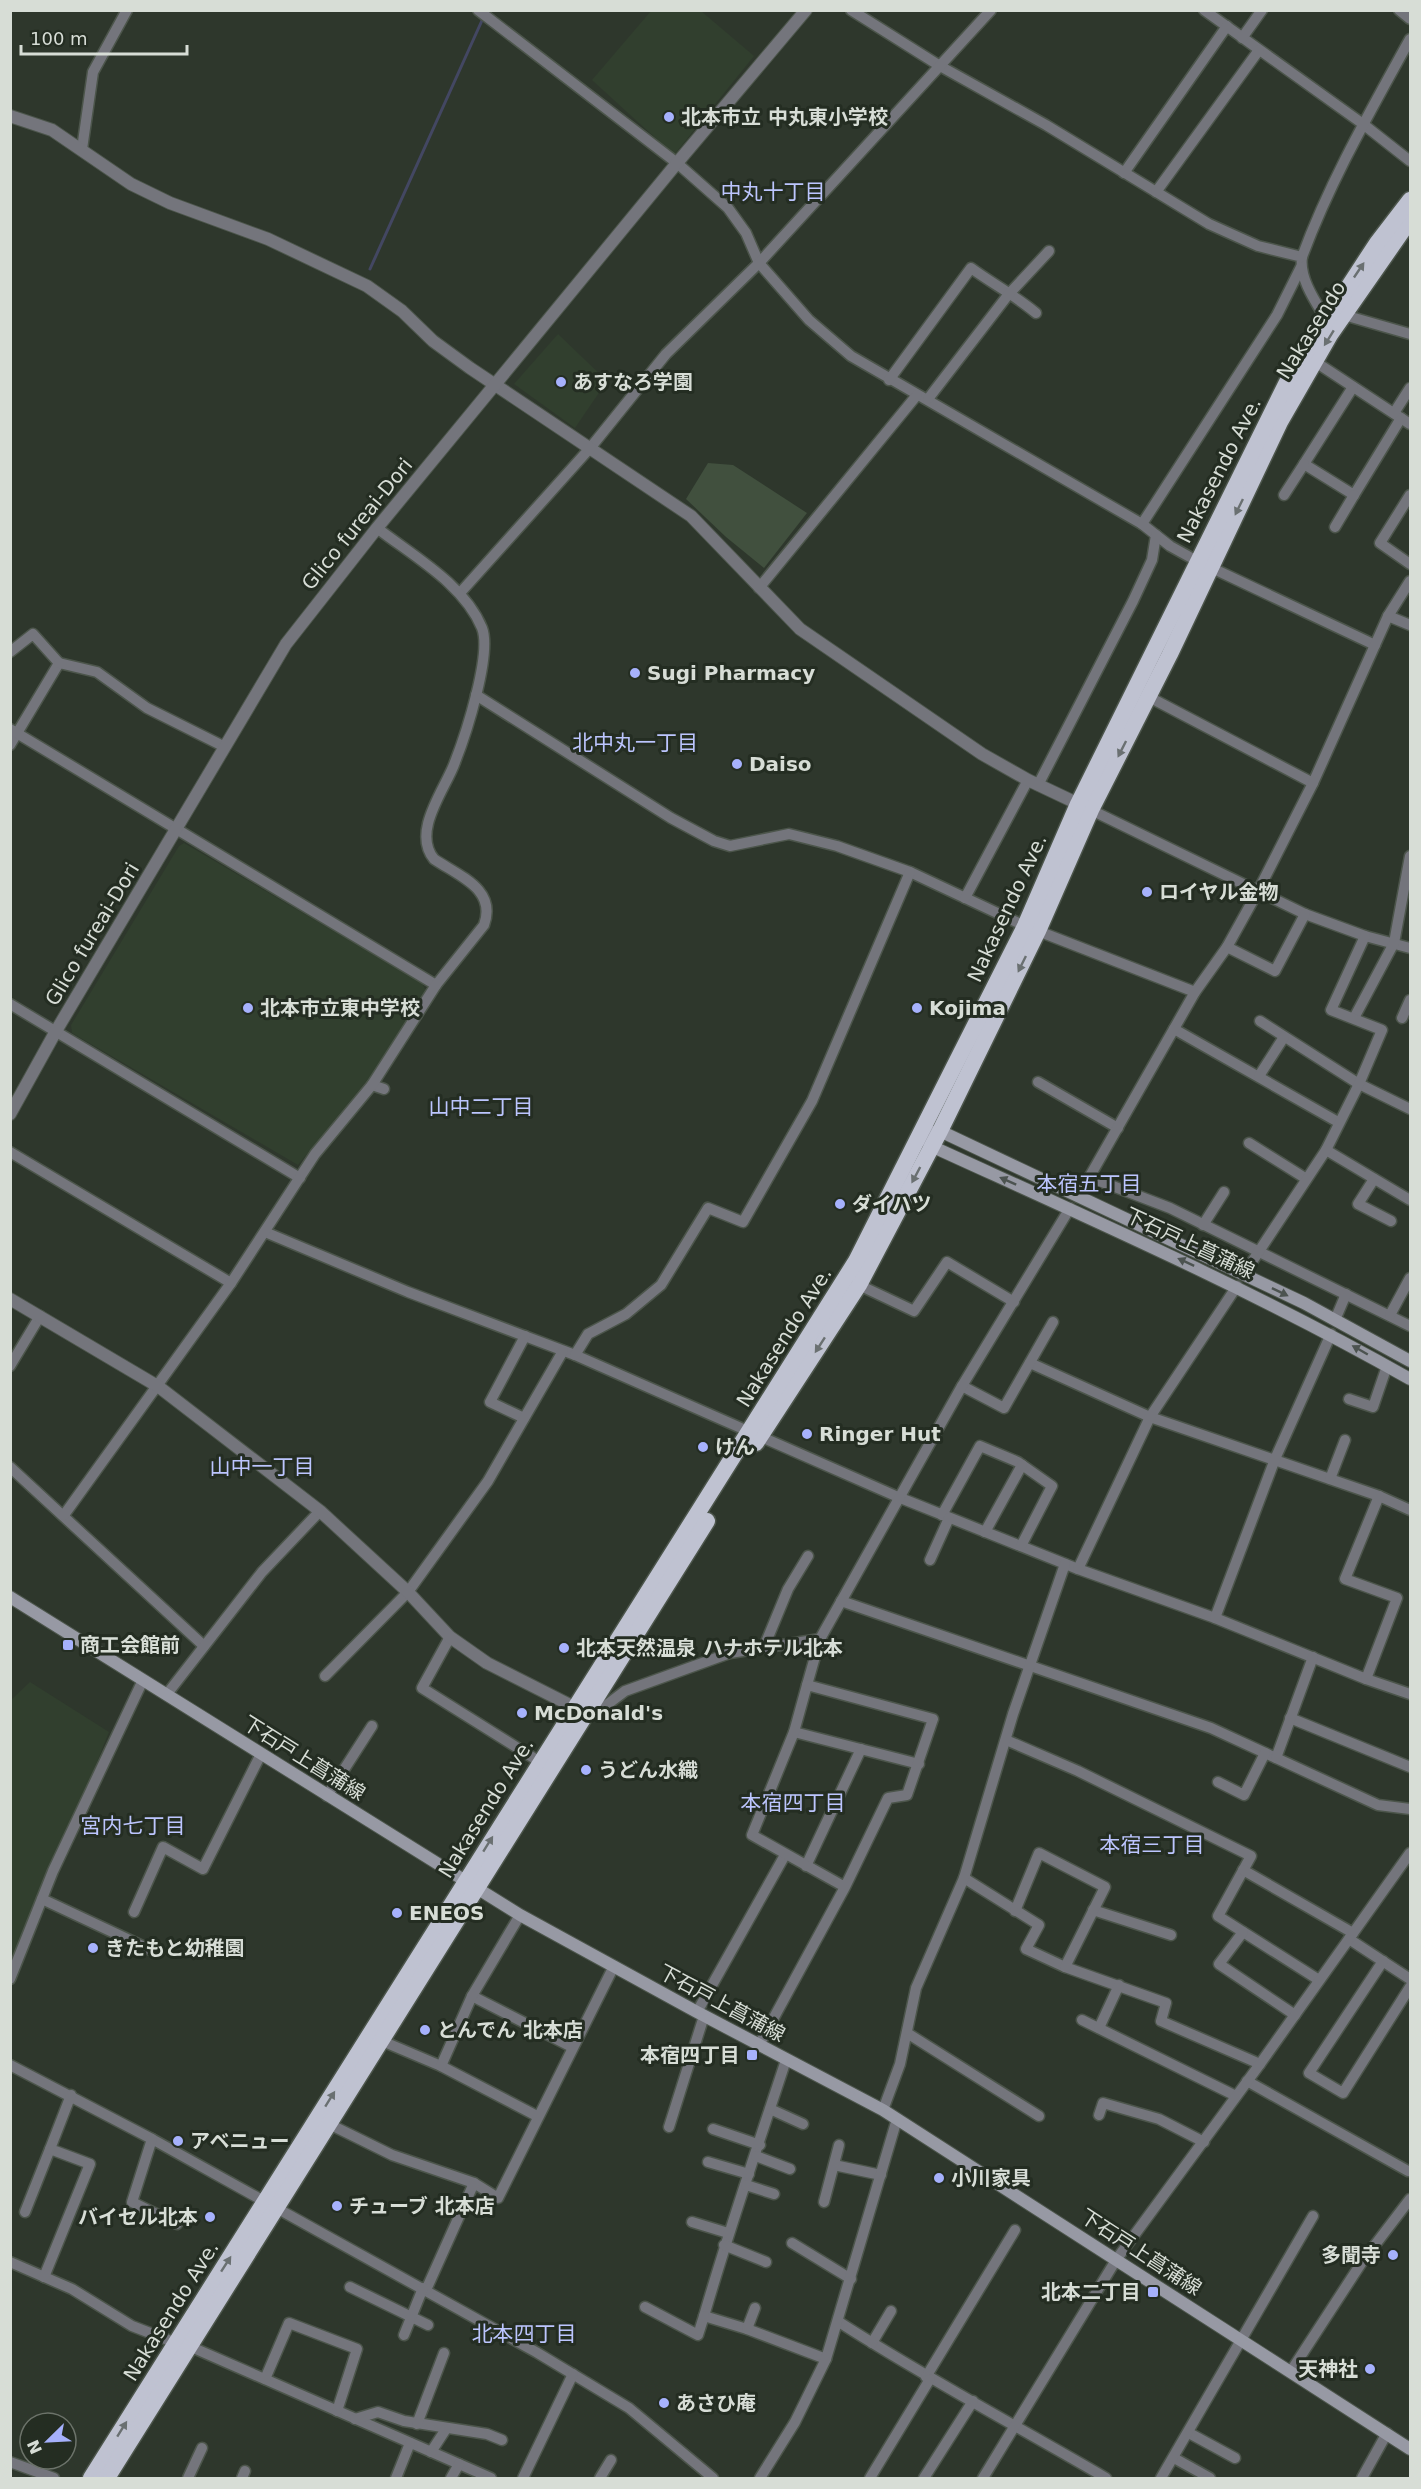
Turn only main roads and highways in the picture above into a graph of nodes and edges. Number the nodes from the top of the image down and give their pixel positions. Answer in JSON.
{"nodes":[{"id":1,"x":1410,"y":200,"type":"edge"},
{"id":2,"x":1410,"y":220,"type":"edge"},
{"id":3,"x":1326,"y":318,"type":"joint"},
{"id":4,"x":1204,"y":565,"type":"junction"},
{"id":5,"x":1149,"y":697,"type":"joint"},
{"id":6,"x":1085,"y":807,"type":"junction"},
{"id":7,"x":1032,"y":928,"type":"junction"},
{"id":8,"x":940,"y":1131,"type":"junction"},
{"id":9,"x":927,"y":1140,"type":"junction"},
{"id":10,"x":1410,"y":1361,"type":"edge"},
{"id":11,"x":1410,"y":1379,"type":"edge"},
{"id":12,"x":754,"y":1435,"type":"junction"},
{"id":13,"x":10,"y":1597,"type":"edge"},
{"id":14,"x":579,"y":1713,"type":"junction"},
{"id":15,"x":472,"y":1885,"type":"junction"},
{"id":16,"x":271,"y":2206,"type":"junction"},
{"id":17,"x":182,"y":2344,"type":"junction"},
{"id":18,"x":1410,"y":2449,"type":"edge"},
{"id":19,"x":91,"y":2478,"type":"edge"},
{"id":20,"x":106,"y":2478,"type":"edge"}],
"edges":[{"from":3,"to":1,"type":"highway","name":"Nakasendo","one_way":true},
{"from":2,"to":4,"type":"highway","name":"Nakasendo","one_way":true},
{"from":3,"to":4,"type":"highway","name":"Nakasendo Ave."},
{"from":4,"to":5,"type":"highway","name":"Nakasendo"},
{"from":4,"to":6,"type":"highway","name":"Nakasendo Ave."},
{"from":5,"to":6,"type":"highway","name":"Nakasendo Ave.","one_way":true},
{"from":6,"to":7,"type":"highway","name":"Nakasendo Ave."},
{"from":7,"to":8,"type":"highway","name":"Nakasendo Ave.","one_way":true},
{"from":7,"to":9,"type":"highway","name":"Nakasendo Ave."},
{"from":8,"to":9,"type":"highway","name":"Nakasendo Ave."},
{"from":8,"to":10,"type":"main road","name":"下石戸上菖蒲線","one_way":true},
{"from":11,"to":9,"type":"main road","name":"下石戸上菖蒲線","one_way":true},
{"from":9,"to":12,"type":"highway","name":"Nakasendo Ave."},
{"from":9,"to":12,"type":"highway","name":"Nakasendo Ave.","one_way":true},
{"from":12,"to":14,"type":"highway","name":"Nakasendo Ave."},
{"from":13,"to":15,"type":"main road","name":"下石戸上菖蒲線"},
{"from":14,"to":15,"type":"highway","name":"Nakasendo Ave."},
{"from":15,"to":14,"type":"highway","name":"Nakasendo Ave.","one_way":true},
{"from":16,"to":15,"type":"highway","name":"Nakasendo Ave.","one_way":true},
{"from":15,"to":16,"type":"highway","name":"Nakasendo Ave."},
{"from":15,"to":18,"type":"main road","name":"下石戸上菖蒲線"},
{"from":16,"to":17,"type":"highway","name":"Nakasendo Ave."},
{"from":19,"to":17,"type":"highway","name":"Nakasendo Ave.","one_way":true},
{"from":17,"to":20,"type":"highway","name":"Nakasendo Ave."}]}
